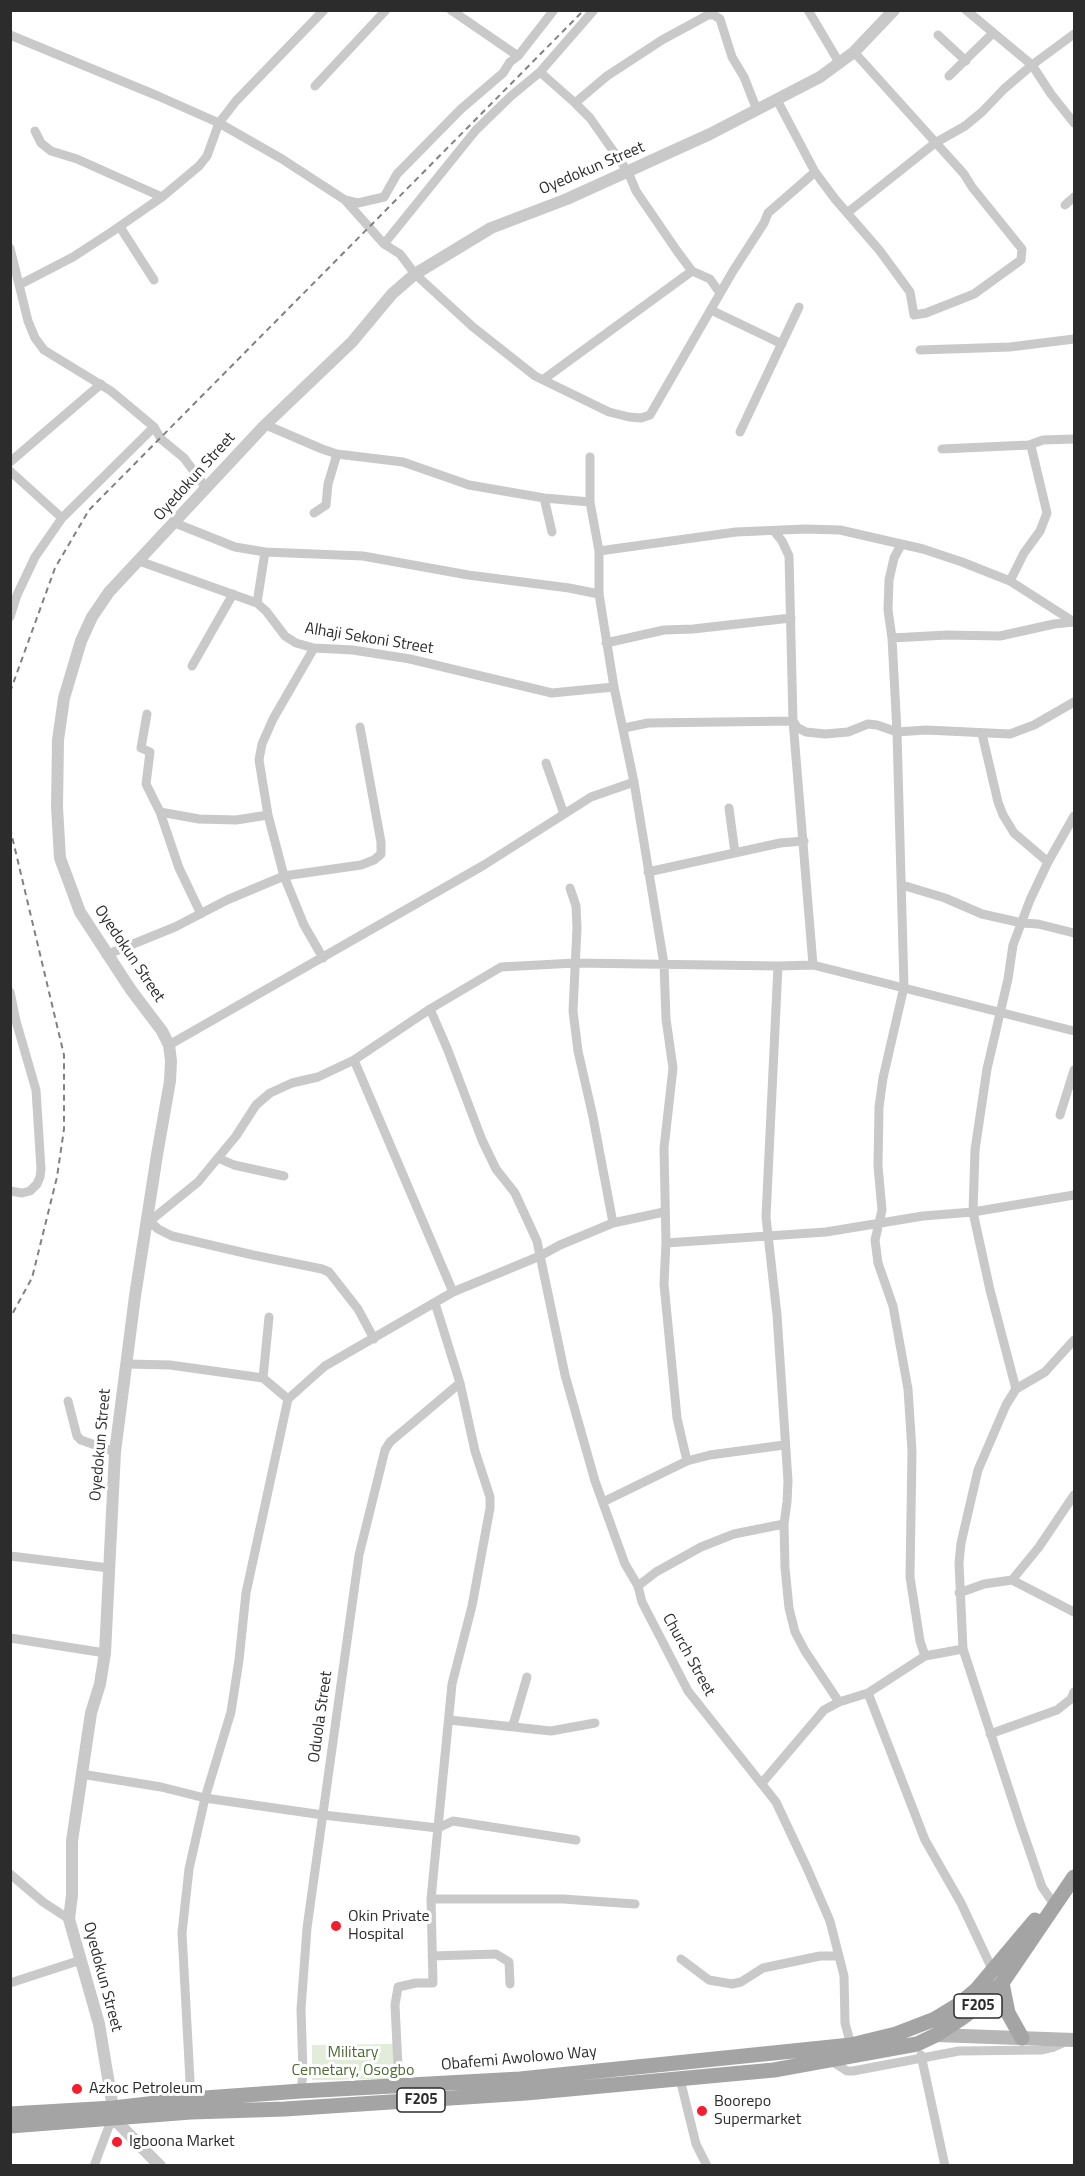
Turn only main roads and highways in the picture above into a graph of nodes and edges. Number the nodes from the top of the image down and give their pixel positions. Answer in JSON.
{"nodes":[{"id":1,"x":1074,"y":1867,"type":"edge"},
{"id":2,"x":1074,"y":1877,"type":"edge"},
{"id":3,"x":997,"y":1977,"type":"junction"},
{"id":4,"x":936,"y":2035,"type":"junction"},
{"id":5,"x":1022,"y":2038,"type":"junction"},
{"id":6,"x":1072,"y":2040,"type":"edge"},
{"id":7,"x":774,"y":2054,"type":"junction"},
{"id":8,"x":774,"y":2070,"type":"junction"},
{"id":9,"x":10,"y":2114,"type":"edge"},
{"id":10,"x":114,"y":2115,"type":"junction"},
{"id":11,"x":10,"y":2126,"type":"edge"}],
"edges":[{"from":1,"to":3,"type":"main road","number":"F205"},
{"from":2,"to":3,"type":"main road","number":"F205"},
{"from":3,"to":4,"type":"main road","number":"F205"},
{"from":3,"to":5,"type":"main road"},
{"from":3,"to":7,"type":"main road","name":"Obafemi Awolowo Way","number":"F205"},
{"from":4,"to":5,"type":"main road"},
{"from":4,"to":8,"type":"main road","name":"Obafemi Awolowo Way","number":"F205"},
{"from":5,"to":6,"type":"main road"},
{"from":7,"to":8,"type":"main road"},
{"from":7,"to":10,"type":"main road","name":"Obafemi Awolowo Way","number":"F205"},
{"from":8,"to":10,"type":"main road","name":"Obafemi Awolowo Way","number":"F205"},
{"from":9,"to":10,"type":"main road","name":"Obafemi Awolowo Way","number":"F205"},
{"from":10,"to":11,"type":"main road","name":"Obafemi Awolowo Way","number":"F205"}]}
